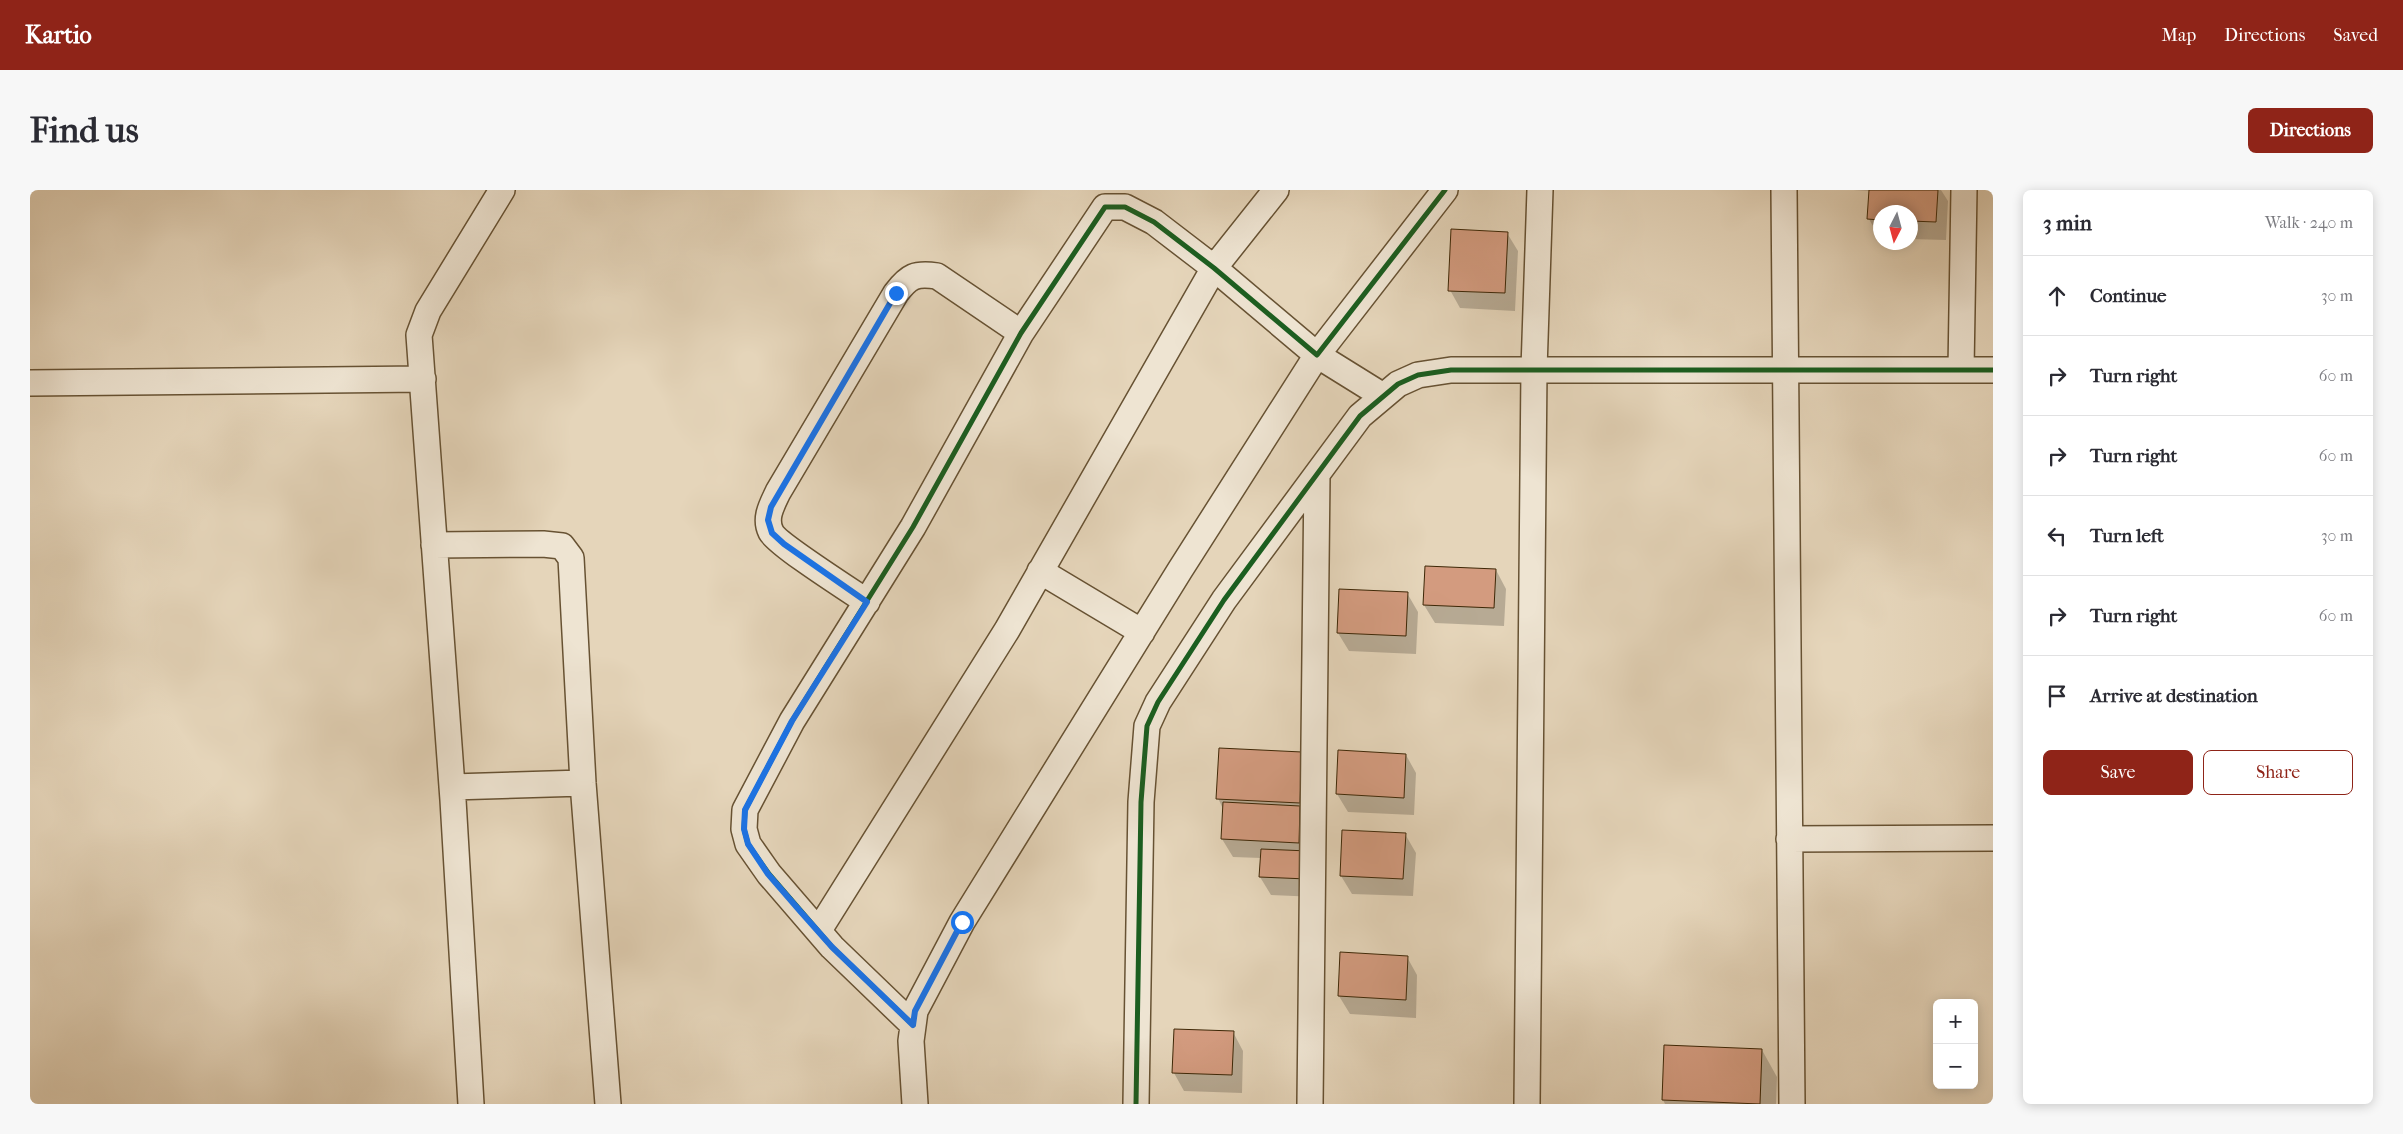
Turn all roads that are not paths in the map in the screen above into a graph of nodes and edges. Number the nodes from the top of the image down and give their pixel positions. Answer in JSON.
{"nodes":[{"id":1,"x":502,"y":190,"type":"edge"},
{"id":2,"x":1276,"y":190,"type":"edge"},
{"id":3,"x":1445,"y":190,"type":"edge"},
{"id":4,"x":1540,"y":190,"type":"edge"},
{"id":5,"x":1784,"y":190,"type":"edge"},
{"id":6,"x":1964,"y":190,"type":"edge"},
{"id":7,"x":1214,"y":268,"type":"junction"},
{"id":8,"x":1021,"y":333,"type":"junction"},
{"id":9,"x":1318,"y":355,"type":"junction"},
{"id":10,"x":1534,"y":369,"type":"junction"},
{"id":11,"x":1961,"y":369,"type":"junction"},
{"id":12,"x":1784,"y":370,"type":"junction"},
{"id":13,"x":1993,"y":370,"type":"edge"},
{"id":14,"x":423,"y":379,"type":"junction"},
{"id":15,"x":30,"y":383,"type":"edge"},
{"id":16,"x":1383,"y":396,"type":"junction"},
{"id":17,"x":1317,"y":475,"type":"junction"},
{"id":18,"x":434,"y":546,"type":"junction"},
{"id":19,"x":1040,"y":571,"type":"junction"},
{"id":20,"x":867,"y":602,"type":"junction"},
{"id":21,"x":1142,"y":632,"type":"junction"},
{"id":22,"x":583,"y":783,"type":"junction"},
{"id":23,"x":452,"y":787,"type":"junction"},
{"id":24,"x":1993,"y":838,"type":"edge"},
{"id":25,"x":1789,"y":839,"type":"junction"},
{"id":26,"x":818,"y":930,"type":"junction"},
{"id":27,"x":913,"y":1025,"type":"junction"},
{"id":28,"x":471,"y":1104,"type":"edge"},
{"id":29,"x":608,"y":1104,"type":"edge"},
{"id":30,"x":915,"y":1104,"type":"edge"},
{"id":31,"x":1136,"y":1104,"type":"edge"},
{"id":32,"x":1310,"y":1104,"type":"edge"},
{"id":33,"x":1527,"y":1104,"type":"edge"},
{"id":34,"x":1792,"y":1104,"type":"edge"}],
"edges":[{"from":1,"to":14,"type":"street"},
{"from":2,"to":7,"type":"street"},
{"from":3,"to":9,"type":"street"},
{"from":4,"to":10,"type":"street"},
{"from":5,"to":12,"type":"street"},
{"from":6,"to":11,"type":"street"},
{"from":7,"to":8,"type":"street"},
{"from":7,"to":9,"type":"street"},
{"from":7,"to":19,"type":"street"},
{"from":8,"to":20,"type":"street"},
{"from":8,"to":20,"type":"street"},
{"from":9,"to":16,"type":"street"},
{"from":9,"to":21,"type":"street"},
{"from":10,"to":12,"type":"street"},
{"from":10,"to":16,"type":"street"},
{"from":10,"to":33,"type":"street"},
{"from":11,"to":12,"type":"street"},
{"from":11,"to":13,"type":"street"},
{"from":12,"to":25,"type":"street"},
{"from":14,"to":15,"type":"street"},
{"from":14,"to":18,"type":"street"},
{"from":16,"to":17,"type":"street"},
{"from":17,"to":31,"type":"street"},
{"from":17,"to":32,"type":"street"},
{"from":18,"to":22,"type":"street"},
{"from":18,"to":23,"type":"street"},
{"from":19,"to":21,"type":"street"},
{"from":19,"to":26,"type":"street"},
{"from":20,"to":26,"type":"street"},
{"from":21,"to":27,"type":"street"},
{"from":22,"to":23,"type":"street"},
{"from":22,"to":29,"type":"street"},
{"from":23,"to":28,"type":"street"},
{"from":24,"to":25,"type":"street"},
{"from":25,"to":34,"type":"street"},
{"from":26,"to":27,"type":"street"},
{"from":27,"to":30,"type":"street"}]}
